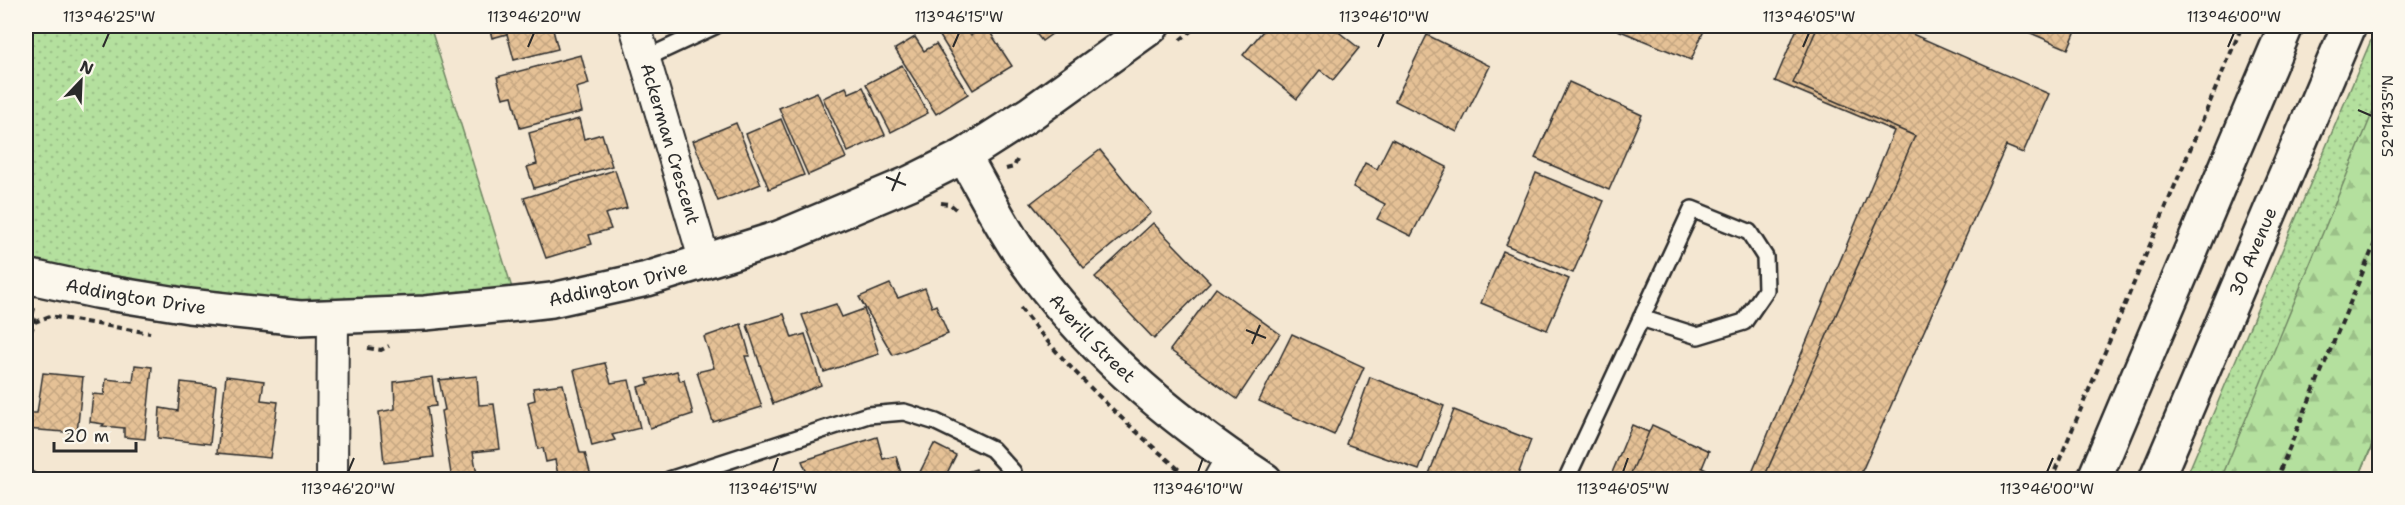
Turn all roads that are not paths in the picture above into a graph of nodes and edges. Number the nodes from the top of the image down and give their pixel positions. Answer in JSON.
{"nodes":[{"id":1,"x":635,"y":26,"type":"edge"},
{"id":2,"x":715,"y":26,"type":"edge"},
{"id":3,"x":1152,"y":26,"type":"edge"},
{"id":4,"x":2286,"y":26,"type":"edge"},
{"id":5,"x":2349,"y":26,"type":"edge"},
{"id":6,"x":644,"y":59,"type":"junction"},
{"id":7,"x":964,"y":156,"type":"junction"},
{"id":8,"x":705,"y":262,"type":"junction"},
{"id":9,"x":26,"y":276,"type":"edge"},
{"id":10,"x":333,"y":317,"type":"junction"},
{"id":11,"x":1641,"y":318,"type":"junction"},
{"id":12,"x":1225,"y":469,"type":"edge"},
{"id":13,"x":332,"y":480,"type":"edge"},
{"id":14,"x":669,"y":480,"type":"edge"},
{"id":15,"x":1014,"y":480,"type":"edge"},
{"id":16,"x":1264,"y":480,"type":"edge"},
{"id":17,"x":1566,"y":480,"type":"edge"},
{"id":18,"x":2094,"y":480,"type":"edge"},
{"id":19,"x":2156,"y":480,"type":"edge"}],
"edges":[{"from":1,"to":6,"type":"street","name":"Ackerman Crescent"},
{"from":2,"to":6,"type":"lane"},
{"from":3,"to":7,"type":"street","name":"Addington Drive"},
{"from":4,"to":18,"type":"street"},
{"from":5,"to":19,"type":"street","name":"30 Avenue"},
{"from":6,"to":8,"type":"street","name":"Ackerman Crescent"},
{"from":7,"to":8,"type":"street","name":"Addington Drive"},
{"from":7,"to":12,"type":"street","name":"Averill Street"},
{"from":8,"to":10,"type":"street","name":"Addington Drive"},
{"from":9,"to":10,"type":"street","name":"Addington Drive"},
{"from":10,"to":13,"type":"street"},
{"from":11,"to":11,"type":"lane"},
{"from":11,"to":17,"type":"lane"},
{"from":12,"to":16,"type":"street","name":"Averill Street"},
{"from":14,"to":15,"type":"lane"}]}
